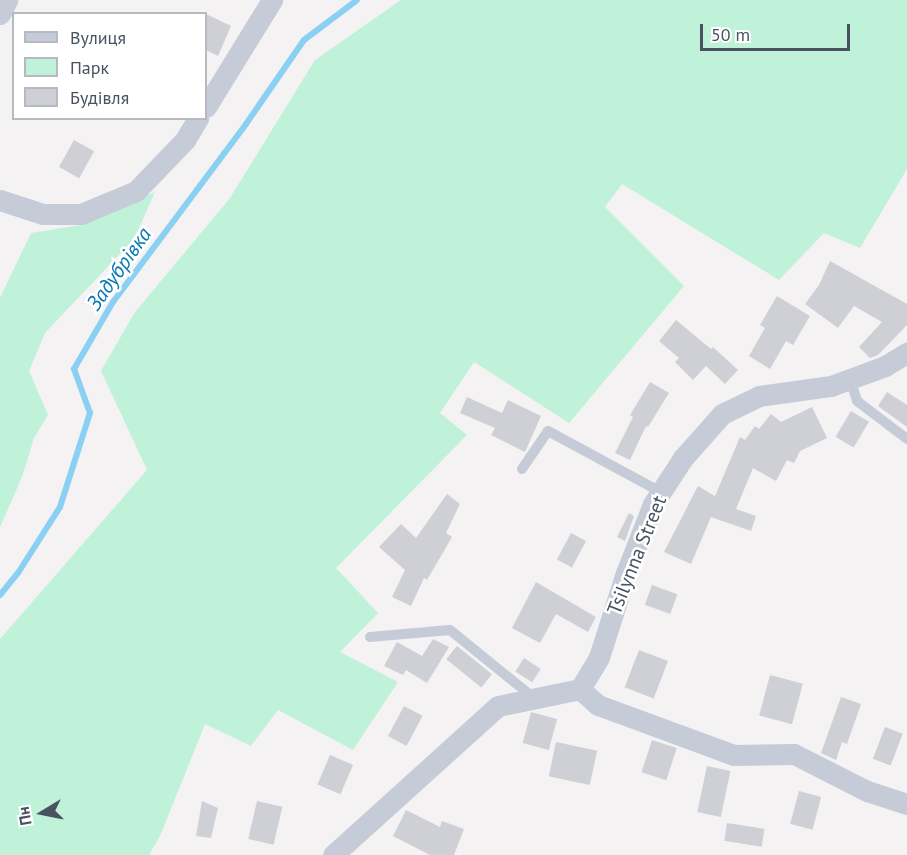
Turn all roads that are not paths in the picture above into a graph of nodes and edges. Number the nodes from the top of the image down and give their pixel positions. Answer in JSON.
{"nodes":[{"id":1,"x":7,"y":0,"type":"edge"},
{"id":2,"x":272,"y":0,"type":"edge"},
{"id":3,"x":0,"y":14,"type":"edge"},
{"id":4,"x":207,"y":104,"type":"edge"},
{"id":5,"x":197,"y":120,"type":"edge"},
{"id":6,"x":0,"y":200,"type":"edge"},
{"id":7,"x":907,"y":353,"type":"edge"},
{"id":8,"x":850,"y":379,"type":"junction"},
{"id":9,"x":907,"y":439,"type":"edge"},
{"id":10,"x":522,"y":469,"type":"dead end"},
{"id":11,"x":661,"y":492,"type":"junction"},
{"id":12,"x":370,"y":637,"type":"dead end"},
{"id":13,"x":580,"y":689,"type":"junction"},
{"id":14,"x":534,"y":698,"type":"junction"},
{"id":15,"x":907,"y":804,"type":"edge"},
{"id":16,"x":333,"y":855,"type":"edge"}],
"edges":[{"from":1,"to":3,"type":"street"},
{"from":2,"to":4,"type":"street"},
{"from":5,"to":6,"type":"street"},
{"from":7,"to":8,"type":"street","name":"Tsilynna Street"},
{"from":8,"to":9,"type":"lane"},
{"from":8,"to":11,"type":"street","name":"Tsilynna Street"},
{"from":10,"to":11,"type":"lane"},
{"from":11,"to":13,"type":"street","name":"Tsilynna Street"},
{"from":12,"to":14,"type":"lane"},
{"from":13,"to":14,"type":"street"},
{"from":13,"to":15,"type":"street"},
{"from":14,"to":16,"type":"street"}]}
